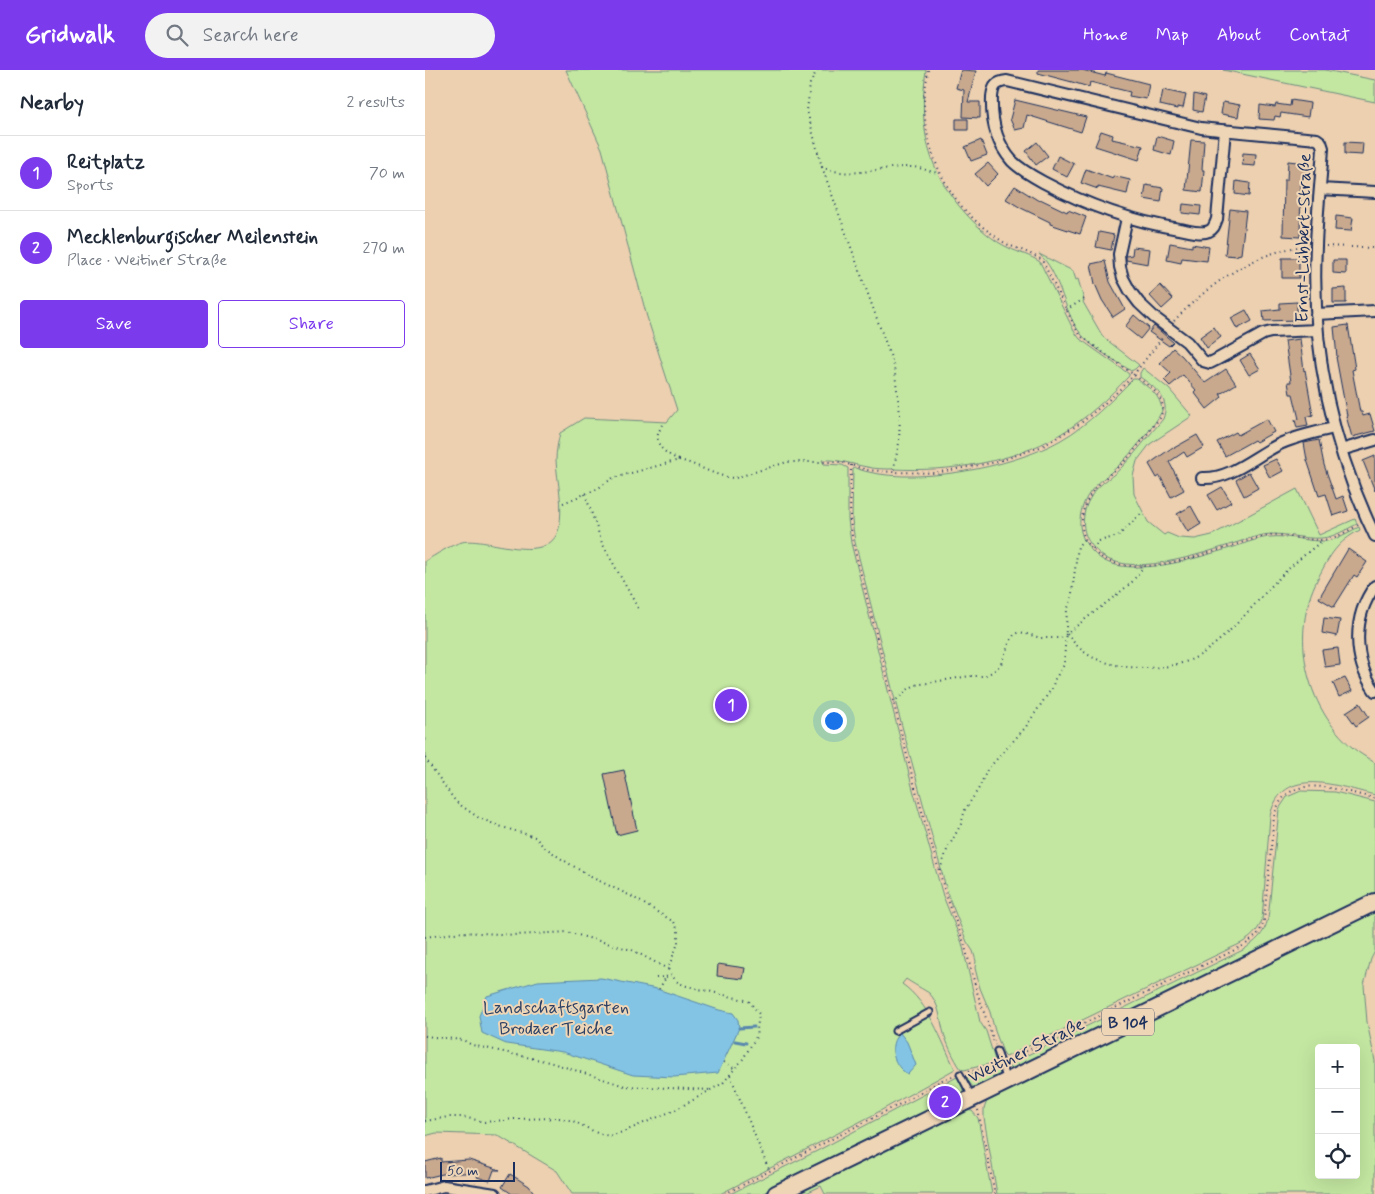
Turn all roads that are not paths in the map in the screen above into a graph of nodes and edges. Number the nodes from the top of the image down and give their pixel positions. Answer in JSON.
{"nodes":[{"id":1,"x":1225,"y":130,"type":"junction"},
{"id":2,"x":1321,"y":189,"type":"junction"},
{"id":3,"x":1375,"y":192,"type":"edge"},
{"id":4,"x":1127,"y":218,"type":"junction"},
{"id":5,"x":1375,"y":311,"type":"edge"},
{"id":6,"x":1316,"y":314,"type":"junction"},
{"id":7,"x":1317,"y":330,"type":"junction"},
{"id":8,"x":1334,"y":428,"type":"junction"},
{"id":9,"x":1375,"y":440,"type":"edge"},
{"id":10,"x":1341,"y":450,"type":"junction"},
{"id":11,"x":1202,"y":478,"type":"dead end"},
{"id":12,"x":1375,"y":536,"type":"edge"},
{"id":13,"x":1375,"y":586,"type":"edge"},
{"id":14,"x":1375,"y":691,"type":"edge"},
{"id":15,"x":1375,"y":902,"type":"edge"},
{"id":16,"x":930,"y":1012,"type":"dead end"},
{"id":17,"x":895,"y":1031,"type":"dead end"},
{"id":18,"x":997,"y":1050,"type":"road end"},
{"id":19,"x":960,"y":1074,"type":"road end"},
{"id":20,"x":1007,"y":1081,"type":"junction"},
{"id":21,"x":973,"y":1099,"type":"junction"},
{"id":22,"x":425,"y":1192,"type":"edge"},
{"id":23,"x":495,"y":1194,"type":"edge"},
{"id":24,"x":776,"y":1194,"type":"edge"}],
"edges":[{"from":1,"to":2,"type":"street","name":"Ernst-Lübbert-Straße"},
{"from":1,"to":4,"type":"street"},
{"from":1,"to":4,"type":"street"},
{"from":2,"to":3,"type":"street"},
{"from":2,"to":6,"type":"street","name":"Ernst-Lübbert-Straße"},
{"from":4,"to":7,"type":"street"},
{"from":5,"to":6,"type":"street"},
{"from":6,"to":7,"type":"street","name":"Ernst-Lübbert-Straße"},
{"from":7,"to":8,"type":"street","name":"Ernst-Lübbert-Straße"},
{"from":8,"to":10,"type":"street","name":"Ernst-Lübbert-Straße"},
{"from":8,"to":11,"type":"street"},
{"from":9,"to":10,"type":"street"},
{"from":10,"to":12,"type":"street","name":"Ernst-Lübbert-Straße"},
{"from":13,"to":14,"type":"street"},
{"from":15,"to":20,"type":"main road","name":"Weitiner Straße","number":"B 104"},
{"from":16,"to":17,"type":"lane"},
{"from":18,"to":20,"type":"lane"},
{"from":19,"to":21,"type":"lane"},
{"from":20,"to":21,"type":"main road","name":"Weitiner Straße","number":"B 104"},
{"from":21,"to":24,"type":"main road","name":"Weitiner Straße","number":"B 104"},
{"from":22,"to":23,"type":"street"}]}
